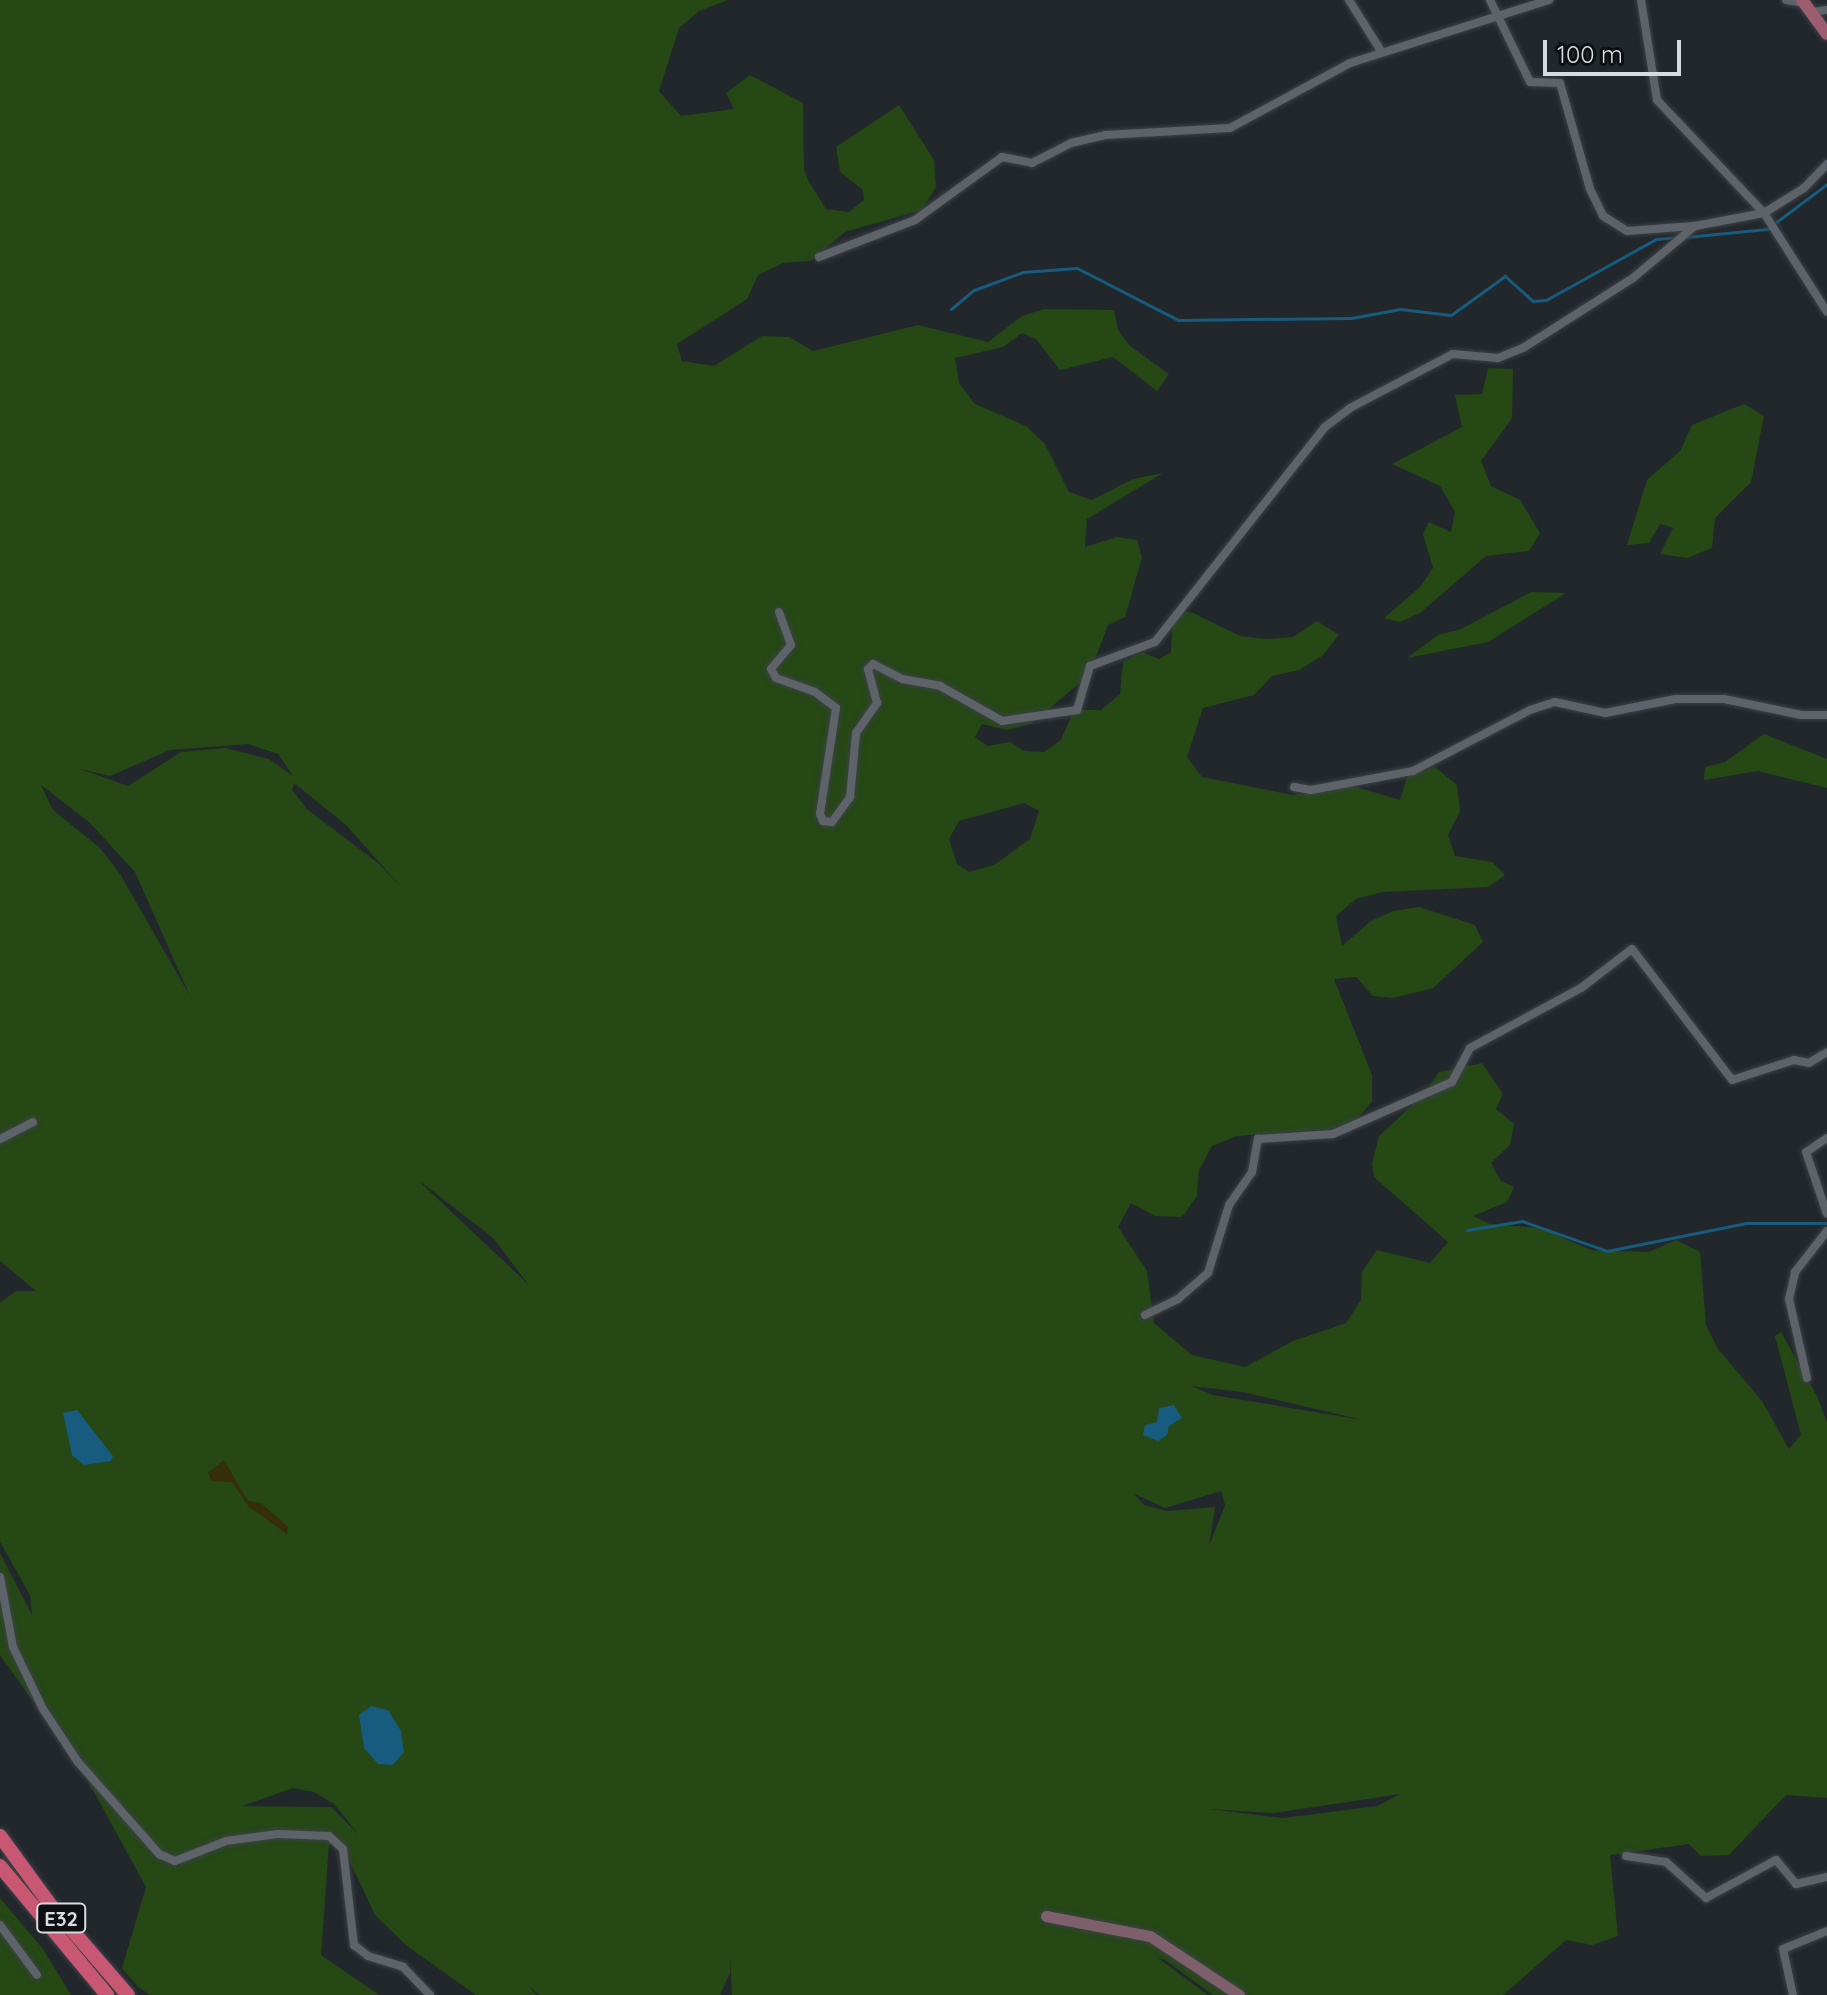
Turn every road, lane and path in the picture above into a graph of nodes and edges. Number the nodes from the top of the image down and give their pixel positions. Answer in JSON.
{"nodes":[{"id":1,"x":1349,"y":0,"type":"edge"},
{"id":2,"x":1490,"y":0,"type":"edge"},
{"id":3,"x":1549,"y":0,"type":"edge"},
{"id":4,"x":1641,"y":0,"type":"edge"},
{"id":5,"x":1786,"y":0,"type":"edge"},
{"id":6,"x":1806,"y":5,"type":"edge"},
{"id":7,"x":1827,"y":10,"type":"edge"},
{"id":8,"x":1500,"y":16,"type":"junction"},
{"id":9,"x":1827,"y":34,"type":"edge"},
{"id":10,"x":1381,"y":51,"type":"junction"},
{"id":11,"x":1827,"y":164,"type":"edge"},
{"id":12,"x":1764,"y":213,"type":"junction"},
{"id":13,"x":1695,"y":226,"type":"junction"},
{"id":14,"x":819,"y":257,"type":"dead end"},
{"id":15,"x":1827,"y":312,"type":"edge"},
{"id":16,"x":779,"y":612,"type":"dead end"},
{"id":17,"x":1827,"y":715,"type":"edge"},
{"id":18,"x":1294,"y":787,"type":"dead end"},
{"id":19,"x":1827,"y":1052,"type":"edge"},
{"id":20,"x":33,"y":1122,"type":"dead end"},
{"id":21,"x":1827,"y":1138,"type":"edge"},
{"id":22,"x":0,"y":1139,"type":"edge"},
{"id":23,"x":1827,"y":1214,"type":"edge"},
{"id":24,"x":1827,"y":1231,"type":"edge"},
{"id":25,"x":1145,"y":1315,"type":"dead end"},
{"id":26,"x":1807,"y":1378,"type":"dead end"},
{"id":27,"x":0,"y":1577,"type":"edge"},
{"id":28,"x":0,"y":1836,"type":"edge"},
{"id":29,"x":1626,"y":1856,"type":"dead end"},
{"id":30,"x":0,"y":1866,"type":"edge"},
{"id":31,"x":1827,"y":1877,"type":"edge"},
{"id":32,"x":1046,"y":1916,"type":"dead end"},
{"id":33,"x":0,"y":1925,"type":"edge"},
{"id":34,"x":1827,"y":1931,"type":"edge"},
{"id":35,"x":37,"y":1975,"type":"dead end"},
{"id":36,"x":107,"y":1995,"type":"edge"},
{"id":37,"x":128,"y":1995,"type":"edge"},
{"id":38,"x":430,"y":1995,"type":"edge"},
{"id":39,"x":1239,"y":1995,"type":"edge"},
{"id":40,"x":1793,"y":1995,"type":"edge"}],
"edges":[{"from":1,"to":10,"type":"street"},
{"from":2,"to":8,"type":"street"},
{"from":3,"to":8,"type":"street"},
{"from":4,"to":12,"type":"street"},
{"from":5,"to":6,"type":"street"},
{"from":6,"to":7,"type":"street"},
{"from":6,"to":9,"type":"main road"},
{"from":8,"to":10,"type":"street"},
{"from":8,"to":13,"type":"street"},
{"from":10,"to":14,"type":"street"},
{"from":11,"to":12,"type":"street"},
{"from":12,"to":13,"type":"street"},
{"from":12,"to":15,"type":"street"},
{"from":13,"to":16,"type":"street"},
{"from":17,"to":18,"type":"street"},
{"from":19,"to":25,"type":"street"},
{"from":20,"to":22,"type":"street"},
{"from":21,"to":23,"type":"street"},
{"from":24,"to":26,"type":"street"},
{"from":27,"to":38,"type":"street"},
{"from":28,"to":37,"type":"highway","number":"E32"},
{"from":29,"to":31,"type":"street"},
{"from":30,"to":36,"type":"highway","number":"E32"},
{"from":32,"to":39,"type":"street"},
{"from":33,"to":35,"type":"street"},
{"from":34,"to":40,"type":"street"}]}
